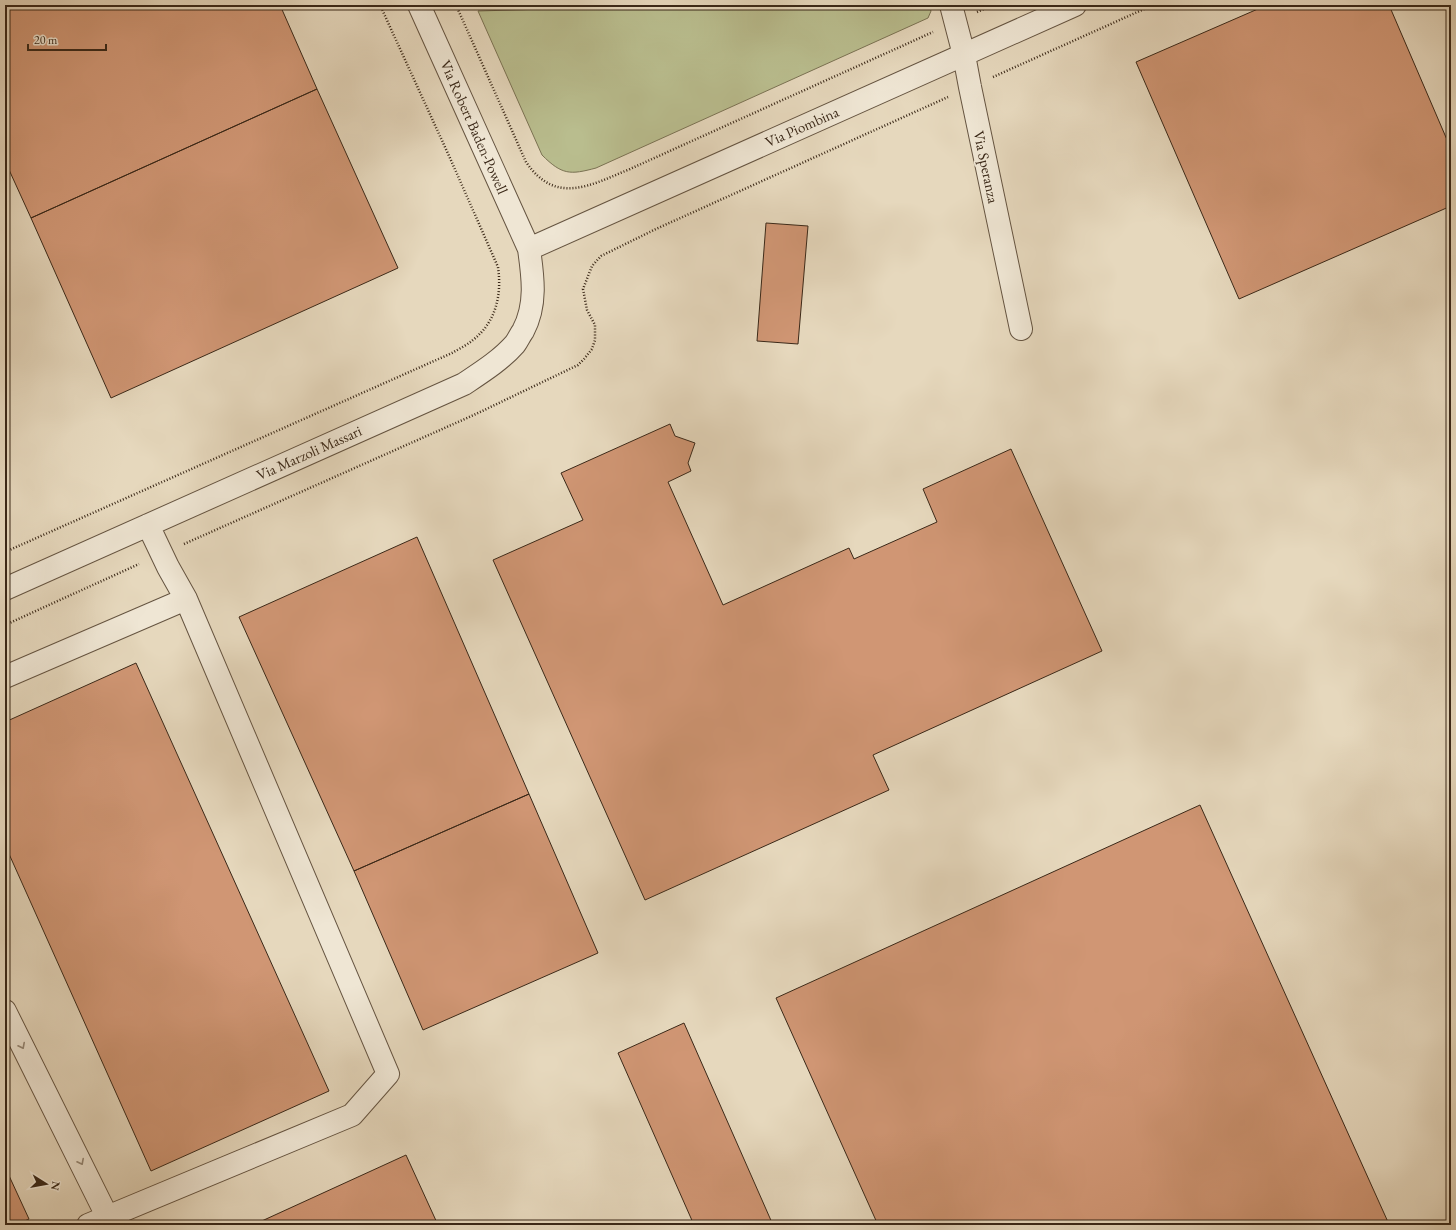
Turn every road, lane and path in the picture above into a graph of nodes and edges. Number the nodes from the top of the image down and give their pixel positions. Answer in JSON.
{"nodes":[{"id":1,"x":380,"y":5,"type":"edge"},
{"id":2,"x":419,"y":5,"type":"edge"},
{"id":3,"x":456,"y":5,"type":"edge"},
{"id":4,"x":951,"y":5,"type":"edge"},
{"id":5,"x":1075,"y":5,"type":"edge"},
{"id":6,"x":1153,"y":5,"type":"edge"},
{"id":7,"x":939,"y":30,"type":"dead end"},
{"id":8,"x":964,"y":55,"type":"junction"},
{"id":9,"x":970,"y":87,"type":"junction"},
{"id":10,"x":529,"y":249,"type":"junction"},
{"id":11,"x":1020,"y":329,"type":"dead end"},
{"id":12,"x":148,"y":524,"type":"junction"},
{"id":13,"x":5,"y":552,"type":"edge"},
{"id":14,"x":162,"y":554,"type":"junction"},
{"id":15,"x":5,"y":589,"type":"edge"},
{"id":16,"x":186,"y":599,"type":"junction"},
{"id":17,"x":5,"y":625,"type":"edge"},
{"id":18,"x":5,"y":677,"type":"edge"},
{"id":19,"x":5,"y":1011,"type":"edge"},
{"id":20,"x":107,"y":1216,"type":"junction"},
{"id":21,"x":88,"y":1225,"type":"edge"}],
"edges":[{"from":1,"to":13,"type":"path"},
{"from":2,"to":10,"type":"street","name":"Via Robert Baden-Powell"},
{"from":3,"to":7,"type":"path"},
{"from":4,"to":8,"type":"street","name":"Via Speranza"},
{"from":5,"to":8,"type":"street","name":"Via Piombina"},
{"from":6,"to":9,"type":"path"},
{"from":8,"to":9,"type":"street","name":"Via Speranza"},
{"from":8,"to":10,"type":"street","name":"Via Piombina"},
{"from":9,"to":11,"type":"street","name":"Via Speranza"},
{"from":9,"to":14,"type":"path"},
{"from":10,"to":12,"type":"street","name":"Via Marzoli Massari"},
{"from":12,"to":14,"type":"street"},
{"from":12,"to":15,"type":"street","name":"Via Marzoli Massari"},
{"from":14,"to":16,"type":"street"},
{"from":14,"to":17,"type":"path"},
{"from":16,"to":18,"type":"street"},
{"from":16,"to":20,"type":"street"},
{"from":19,"to":20,"type":"street","one_way":true},
{"from":20,"to":21,"type":"street"}]}
